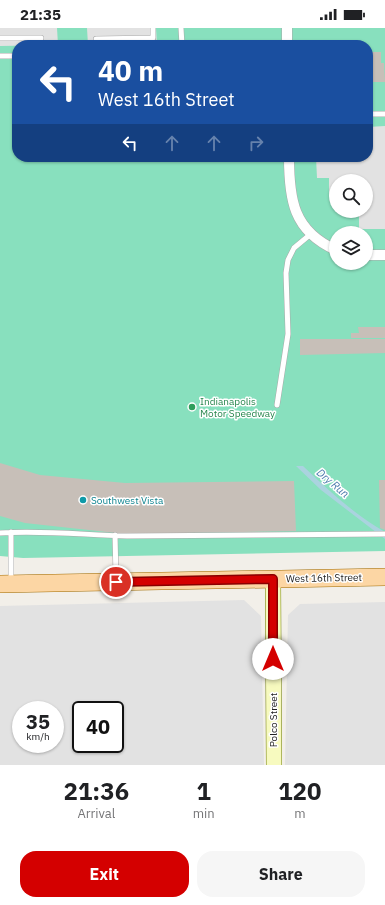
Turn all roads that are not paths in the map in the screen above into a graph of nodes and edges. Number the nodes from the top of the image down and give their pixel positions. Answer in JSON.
{"nodes":[{"id":1,"x":153,"y":28,"type":"edge"},
{"id":2,"x":181,"y":28,"type":"edge"},
{"id":3,"x":287,"y":28,"type":"edge"},
{"id":4,"x":0,"y":38,"type":"edge"},
{"id":5,"x":41,"y":38,"type":"dead end"},
{"id":6,"x":96,"y":39,"type":"dead end"},
{"id":7,"x":182,"y":40,"type":"edge"},
{"id":8,"x":287,"y":40,"type":"edge"},
{"id":9,"x":0,"y":56,"type":"edge"},
{"id":10,"x":12,"y":56,"type":"edge"},
{"id":11,"x":373,"y":114,"type":"edge"},
{"id":12,"x":385,"y":114,"type":"edge"},
{"id":13,"x":288,"y":162,"type":"edge"},
{"id":14,"x":312,"y":233,"type":"junction"},
{"id":15,"x":329,"y":246,"type":"edge"},
{"id":16,"x":373,"y":255,"type":"edge"},
{"id":17,"x":385,"y":255,"type":"edge"},
{"id":18,"x":277,"y":405,"type":"dead end"},
{"id":19,"x":11,"y":532,"type":"junction"},
{"id":20,"x":0,"y":533,"type":"edge"},
{"id":21,"x":385,"y":534,"type":"edge"},
{"id":22,"x":115,"y":536,"type":"junction"},
{"id":23,"x":385,"y":577,"type":"edge"},
{"id":24,"x":273,"y":579,"type":"junction"},
{"id":25,"x":116,"y":582,"type":"junction"},
{"id":26,"x":6,"y":584,"type":"edge"},
{"id":27,"x":274,"y":765,"type":"edge"}],
"edges":[{"from":1,"to":6,"type":"lane"},
{"from":2,"to":7,"type":"lane"},
{"from":3,"to":8,"type":"street"},
{"from":4,"to":5,"type":"lane"},
{"from":9,"to":10,"type":"lane"},
{"from":11,"to":12,"type":"lane"},
{"from":13,"to":14,"type":"street"},
{"from":14,"to":15,"type":"street"},
{"from":14,"to":18,"type":"lane"},
{"from":16,"to":17,"type":"street"},
{"from":19,"to":20,"type":"lane"},
{"from":19,"to":22,"type":"lane"},
{"from":19,"to":26,"type":"lane"},
{"from":21,"to":22,"type":"lane"},
{"from":22,"to":25,"type":"lane"},
{"from":23,"to":24,"type":"main road","name":"West 16th Street"},
{"from":24,"to":25,"type":"main road","name":"West 16th Street"},
{"from":24,"to":27,"type":"street","name":"Polco Street"},
{"from":25,"to":26,"type":"main road","name":"West 16th Street"}]}
